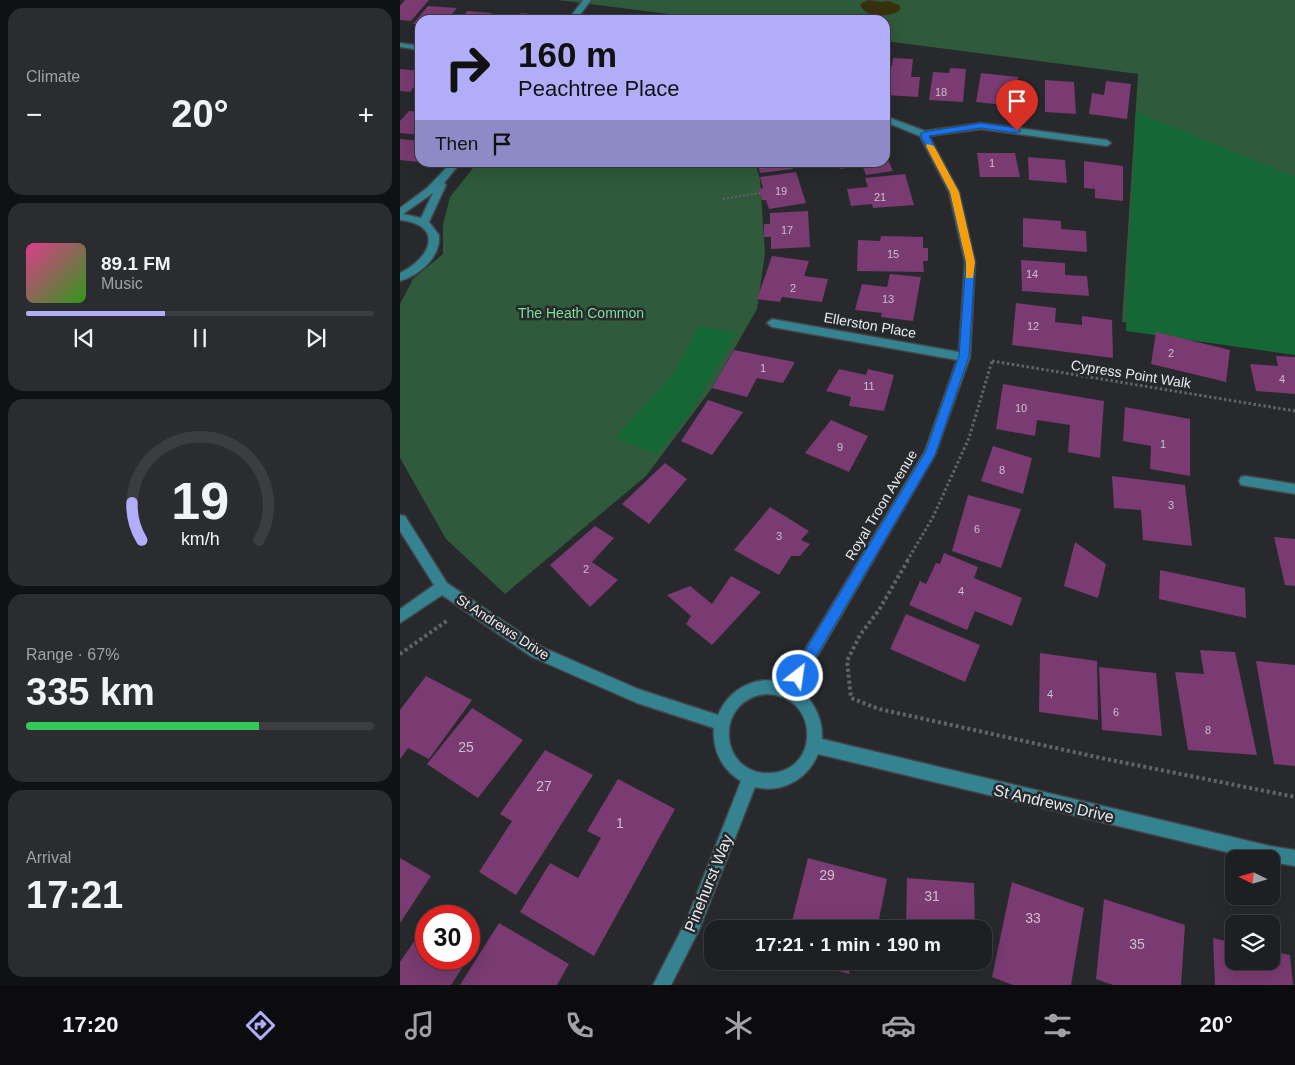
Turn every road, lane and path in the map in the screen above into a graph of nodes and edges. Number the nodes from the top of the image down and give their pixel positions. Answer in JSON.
{"nodes":[{"id":1,"x":587,"y":0,"type":"edge"},
{"id":2,"x":576,"y":15,"type":"edge"},
{"id":3,"x":400,"y":45,"type":"edge"},
{"id":4,"x":415,"y":47,"type":"edge"},
{"id":5,"x":890,"y":121,"type":"edge"},
{"id":6,"x":924,"y":134,"type":"junction"},
{"id":7,"x":1107,"y":143,"type":"dead end"},
{"id":8,"x":453,"y":167,"type":"edge"},
{"id":9,"x":444,"y":178,"type":"junction"},
{"id":10,"x":760,"y":193,"type":"dead end"},
{"id":11,"x":723,"y":199,"type":"dead end"},
{"id":12,"x":400,"y":212,"type":"edge"},
{"id":13,"x":400,"y":217,"type":"edge"},
{"id":14,"x":424,"y":223,"type":"junction"},
{"id":15,"x":400,"y":278,"type":"edge"},
{"id":16,"x":772,"y":323,"type":"dead end"},
{"id":17,"x":964,"y":356,"type":"junction"},
{"id":18,"x":992,"y":361,"type":"junction"},
{"id":19,"x":1295,"y":411,"type":"edge"},
{"id":20,"x":1245,"y":481,"type":"dead end"},
{"id":21,"x":1295,"y":489,"type":"edge"},
{"id":22,"x":400,"y":520,"type":"edge"},
{"id":23,"x":442,"y":587,"type":"junction"},
{"id":24,"x":458,"y":598,"type":"junction"},
{"id":25,"x":400,"y":617,"type":"edge"},
{"id":26,"x":400,"y":654,"type":"edge"},
{"id":27,"x":789,"y":690,"type":"junction"},
{"id":28,"x":723,"y":724,"type":"junction"},
{"id":29,"x":814,"y":745,"type":"junction"},
{"id":30,"x":750,"y":780,"type":"junction"},
{"id":31,"x":1295,"y":797,"type":"edge"},
{"id":32,"x":1295,"y":858,"type":"edge"},
{"id":33,"x":662,"y":985,"type":"edge"}],
"edges":[{"from":1,"to":2,"type":"street"},
{"from":3,"to":4,"type":"street"},
{"from":5,"to":6,"type":"street"},
{"from":6,"to":7,"type":"street"},
{"from":6,"to":17,"type":"street","name":"Royal Troon Avenue"},
{"from":8,"to":9,"type":"street"},
{"from":9,"to":12,"type":"street"},
{"from":9,"to":14,"type":"street"},
{"from":10,"to":11,"type":"path"},
{"from":13,"to":14,"type":"street"},
{"from":14,"to":15,"type":"street"},
{"from":16,"to":17,"type":"street","name":"Ellerston Place"},
{"from":17,"to":18,"type":"path","name":"Cypress Point Walk"},
{"from":17,"to":27,"type":"street","name":"Royal Troon Avenue"},
{"from":18,"to":19,"type":"path","name":"Cypress Point Walk"},
{"from":18,"to":31,"type":"path"},
{"from":20,"to":21,"type":"street"},
{"from":22,"to":23,"type":"street","name":"St Andrews Drive"},
{"from":23,"to":24,"type":"street","name":"St Andrews Drive"},
{"from":23,"to":25,"type":"street"},
{"from":24,"to":26,"type":"path"},
{"from":24,"to":28,"type":"street","name":"St Andrews Drive"},
{"from":27,"to":28,"type":"street"},
{"from":27,"to":29,"type":"street"},
{"from":28,"to":30,"type":"street"},
{"from":29,"to":30,"type":"street"},
{"from":29,"to":32,"type":"street","name":"St Andrews Drive"},
{"from":30,"to":33,"type":"street","name":"Pinehurst Way"}]}
